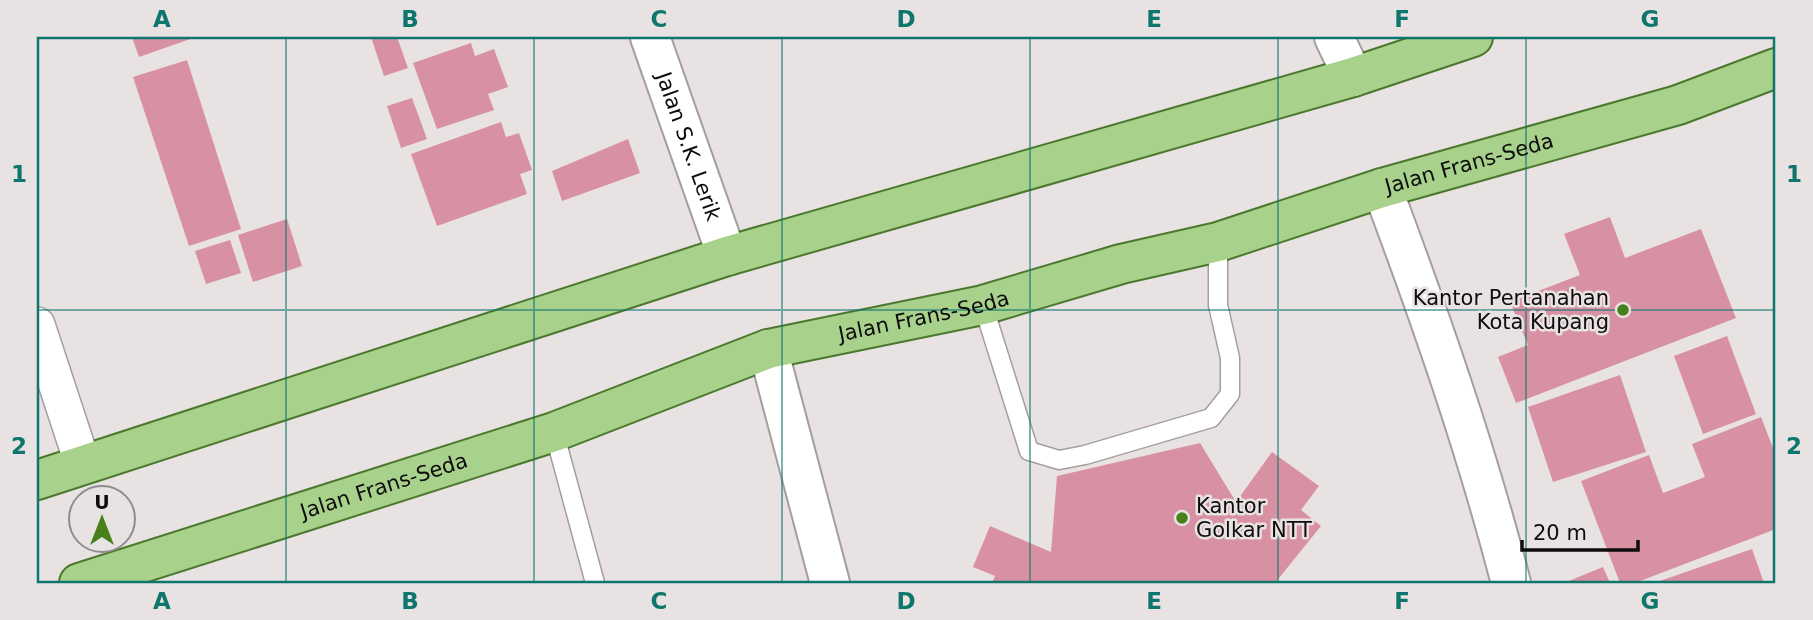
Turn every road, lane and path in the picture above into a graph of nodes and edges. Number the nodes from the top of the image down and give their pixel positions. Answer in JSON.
{"nodes":[{"id":1,"x":650,"y":37,"type":"edge"},
{"id":2,"x":1334,"y":37,"type":"edge"},
{"id":3,"x":1473,"y":37,"type":"edge"},
{"id":4,"x":1776,"y":68,"type":"edge"},
{"id":5,"x":1353,"y":77,"type":"junction"},
{"id":6,"x":1382,"y":188,"type":"junction"},
{"id":7,"x":1218,"y":242,"type":"junction"},
{"id":8,"x":727,"y":256,"type":"junction"},
{"id":9,"x":983,"y":305,"type":"junction"},
{"id":10,"x":37,"y":325,"type":"edge"},
{"id":11,"x":768,"y":349,"type":"junction"},
{"id":12,"x":554,"y":432,"type":"junction"},
{"id":13,"x":83,"y":465,"type":"junction"},
{"id":14,"x":37,"y":480,"type":"edge"},
{"id":15,"x":79,"y":583,"type":"edge"},
{"id":16,"x":595,"y":583,"type":"edge"},
{"id":17,"x":830,"y":583,"type":"edge"},
{"id":18,"x":1511,"y":583,"type":"edge"}],
"edges":[{"from":1,"to":8,"type":"street","name":"Jalan S.K. Lerik"},
{"from":2,"to":5,"type":"street"},
{"from":3,"to":5,"type":"main road"},
{"from":4,"to":6,"type":"main road","name":"Jalan Frans-Seda"},
{"from":5,"to":8,"type":"main road"},
{"from":6,"to":7,"type":"main road","name":"Jalan Frans-Seda"},
{"from":6,"to":18,"type":"street"},
{"from":7,"to":9,"type":"main road","name":"Jalan Frans-Seda"},
{"from":7,"to":9,"type":"lane"},
{"from":8,"to":13,"type":"main road"},
{"from":9,"to":11,"type":"main road","name":"Jalan Frans-Seda"},
{"from":10,"to":13,"type":"street"},
{"from":11,"to":12,"type":"main road","name":"Jalan Frans-Seda"},
{"from":11,"to":17,"type":"street"},
{"from":12,"to":15,"type":"main road","name":"Jalan Frans-Seda"},
{"from":12,"to":16,"type":"lane"},
{"from":13,"to":14,"type":"main road"}]}
